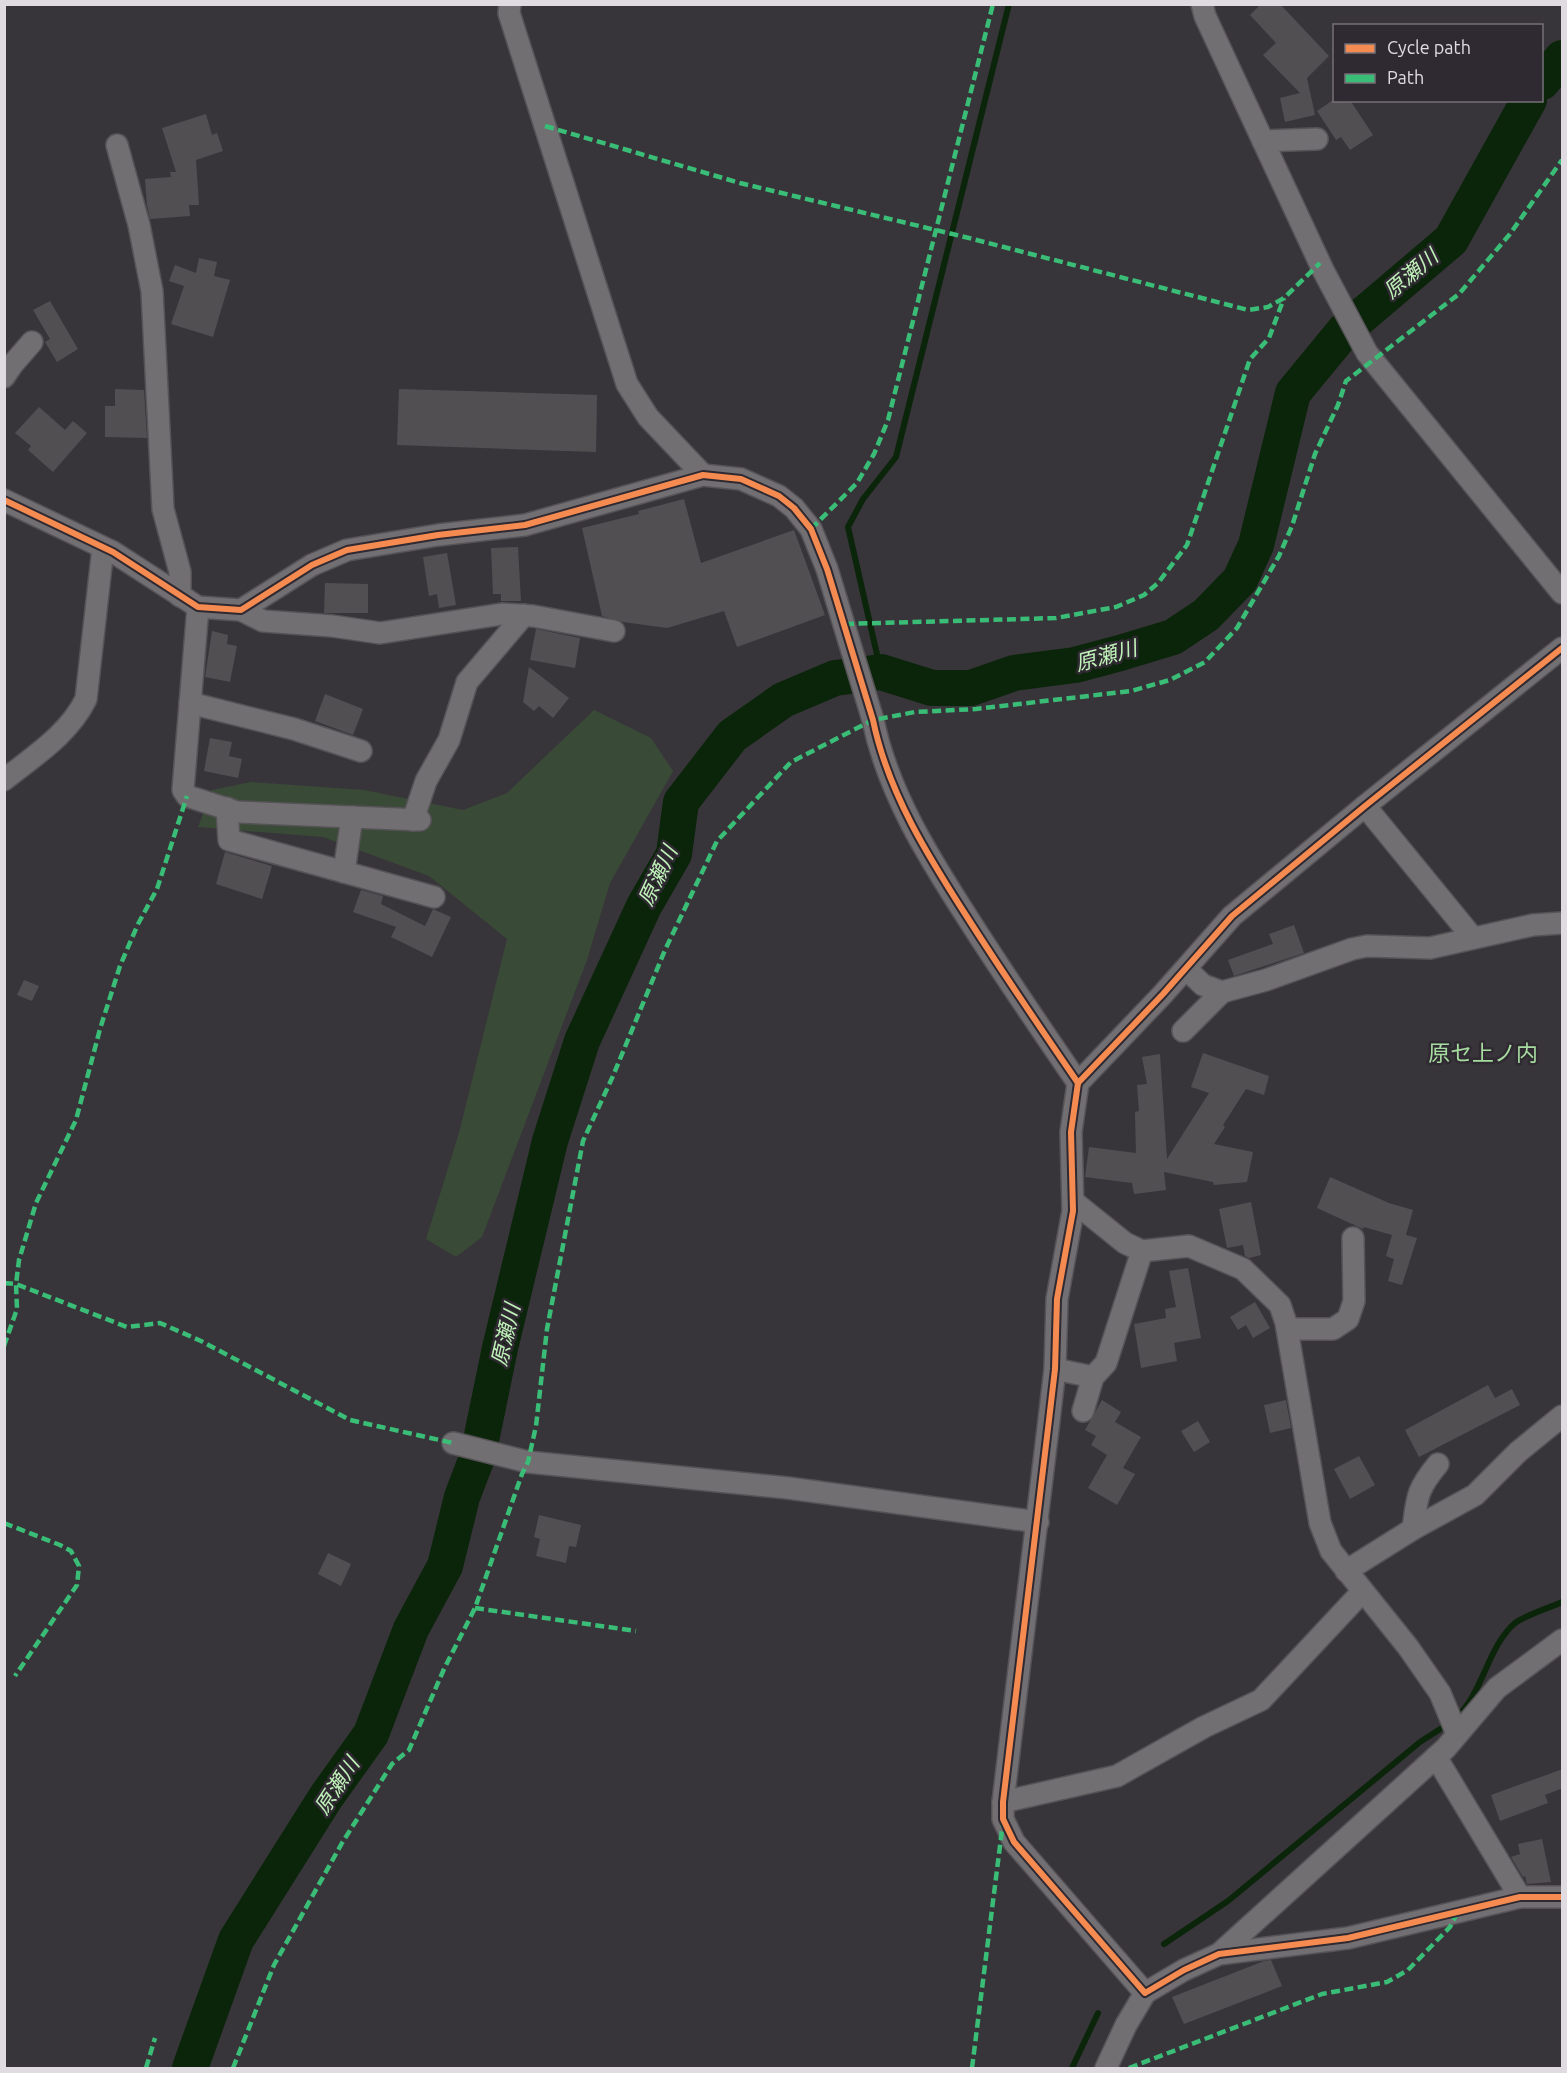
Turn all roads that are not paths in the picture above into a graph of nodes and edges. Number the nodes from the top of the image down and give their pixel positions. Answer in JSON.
{"nodes":[{"id":1,"x":510,"y":4,"type":"edge"},
{"id":2,"x":1202,"y":4,"type":"edge"},
{"id":3,"x":1317,"y":139,"type":"dead end"},
{"id":4,"x":1263,"y":141,"type":"junction"},
{"id":5,"x":117,"y":145,"type":"dead end"},
{"id":6,"x":32,"y":342,"type":"dead end"},
{"id":7,"x":4,"y":378,"type":"edge"},
{"id":8,"x":703,"y":475,"type":"junction"},
{"id":9,"x":4,"y":500,"type":"edge"},
{"id":10,"x":104,"y":548,"type":"junction"},
{"id":11,"x":1563,"y":592,"type":"edge"},
{"id":12,"x":180,"y":596,"type":"junction"},
{"id":13,"x":198,"y":607,"type":"junction"},
{"id":14,"x":241,"y":610,"type":"junction"},
{"id":15,"x":524,"y":615,"type":"junction"},
{"id":16,"x":614,"y":631,"type":"dead end"},
{"id":17,"x":1563,"y":648,"type":"edge"},
{"id":18,"x":190,"y":703,"type":"junction"},
{"id":19,"x":361,"y":751,"type":"dead end"},
{"id":20,"x":4,"y":780,"type":"edge"},
{"id":21,"x":1365,"y":806,"type":"junction"},
{"id":22,"x":227,"y":808,"type":"junction"},
{"id":23,"x":352,"y":817,"type":"junction"},
{"id":24,"x":344,"y":872,"type":"junction"},
{"id":25,"x":434,"y":897,"type":"dead end"},
{"id":26,"x":1563,"y":923,"type":"edge"},
{"id":27,"x":1473,"y":938,"type":"junction"},
{"id":28,"x":1186,"y":969,"type":"junction"},
{"id":29,"x":1222,"y":992,"type":"junction"},
{"id":30,"x":1183,"y":1031,"type":"dead end"},
{"id":31,"x":1078,"y":1083,"type":"junction"},
{"id":32,"x":1074,"y":1202,"type":"junction"},
{"id":33,"x":1353,"y":1239,"type":"dead end"},
{"id":34,"x":1142,"y":1251,"type":"junction"},
{"id":35,"x":1287,"y":1329,"type":"junction"},
{"id":36,"x":1055,"y":1369,"type":"junction"},
{"id":37,"x":1093,"y":1377,"type":"junction"},
{"id":38,"x":1083,"y":1411,"type":"dead end"},
{"id":39,"x":1563,"y":1416,"type":"edge"},
{"id":40,"x":453,"y":1443,"type":"dead end"},
{"id":41,"x":1438,"y":1464,"type":"dead end"},
{"id":42,"x":1038,"y":1522,"type":"junction"},
{"id":43,"x":1413,"y":1529,"type":"junction"},
{"id":44,"x":1346,"y":1571,"type":"junction"},
{"id":45,"x":1362,"y":1592,"type":"junction"},
{"id":46,"x":1563,"y":1640,"type":"edge"},
{"id":47,"x":1457,"y":1734,"type":"junction"},
{"id":48,"x":1436,"y":1757,"type":"junction"},
{"id":49,"x":1004,"y":1802,"type":"junction"},
{"id":50,"x":1520,"y":1897,"type":"junction"},
{"id":51,"x":1563,"y":1897,"type":"edge"},
{"id":52,"x":1219,"y":1954,"type":"junction"},
{"id":53,"x":1145,"y":1993,"type":"junction"},
{"id":54,"x":1106,"y":2068,"type":"edge"}],
"edges":[{"from":1,"to":8,"type":"street"},
{"from":2,"to":4,"type":"street"},
{"from":3,"to":4,"type":"street"},
{"from":4,"to":11,"type":"street"},
{"from":5,"to":12,"type":"street"},
{"from":6,"to":7,"type":"street"},
{"from":8,"to":14,"type":"street"},
{"from":8,"to":31,"type":"street"},
{"from":9,"to":10,"type":"street"},
{"from":10,"to":12,"type":"street"},
{"from":10,"to":20,"type":"street"},
{"from":12,"to":13,"type":"street"},
{"from":13,"to":14,"type":"street"},
{"from":13,"to":18,"type":"street"},
{"from":14,"to":15,"type":"street"},
{"from":15,"to":16,"type":"street"},
{"from":15,"to":23,"type":"street"},
{"from":17,"to":21,"type":"street"},
{"from":18,"to":19,"type":"street"},
{"from":18,"to":22,"type":"street"},
{"from":21,"to":27,"type":"street"},
{"from":21,"to":28,"type":"street"},
{"from":22,"to":23,"type":"street"},
{"from":22,"to":24,"type":"street"},
{"from":23,"to":24,"type":"street"},
{"from":24,"to":25,"type":"street"},
{"from":26,"to":27,"type":"street"},
{"from":27,"to":29,"type":"street"},
{"from":28,"to":29,"type":"street"},
{"from":28,"to":31,"type":"street"},
{"from":29,"to":30,"type":"street"},
{"from":31,"to":32,"type":"street"},
{"from":32,"to":34,"type":"street"},
{"from":32,"to":36,"type":"street"},
{"from":33,"to":35,"type":"street"},
{"from":34,"to":35,"type":"street"},
{"from":34,"to":37,"type":"street"},
{"from":35,"to":44,"type":"street"},
{"from":36,"to":37,"type":"street"},
{"from":36,"to":42,"type":"street"},
{"from":37,"to":38,"type":"street"},
{"from":39,"to":43,"type":"street"},
{"from":40,"to":42,"type":"street"},
{"from":41,"to":43,"type":"street"},
{"from":42,"to":49,"type":"street"},
{"from":43,"to":44,"type":"street"},
{"from":44,"to":45,"type":"street"},
{"from":45,"to":47,"type":"street"},
{"from":45,"to":49,"type":"street"},
{"from":46,"to":47,"type":"street"},
{"from":47,"to":48,"type":"street"},
{"from":48,"to":50,"type":"street"},
{"from":48,"to":52,"type":"street"},
{"from":49,"to":53,"type":"street"},
{"from":50,"to":51,"type":"street"},
{"from":50,"to":52,"type":"street"},
{"from":52,"to":53,"type":"street"},
{"from":53,"to":54,"type":"street"}]}
